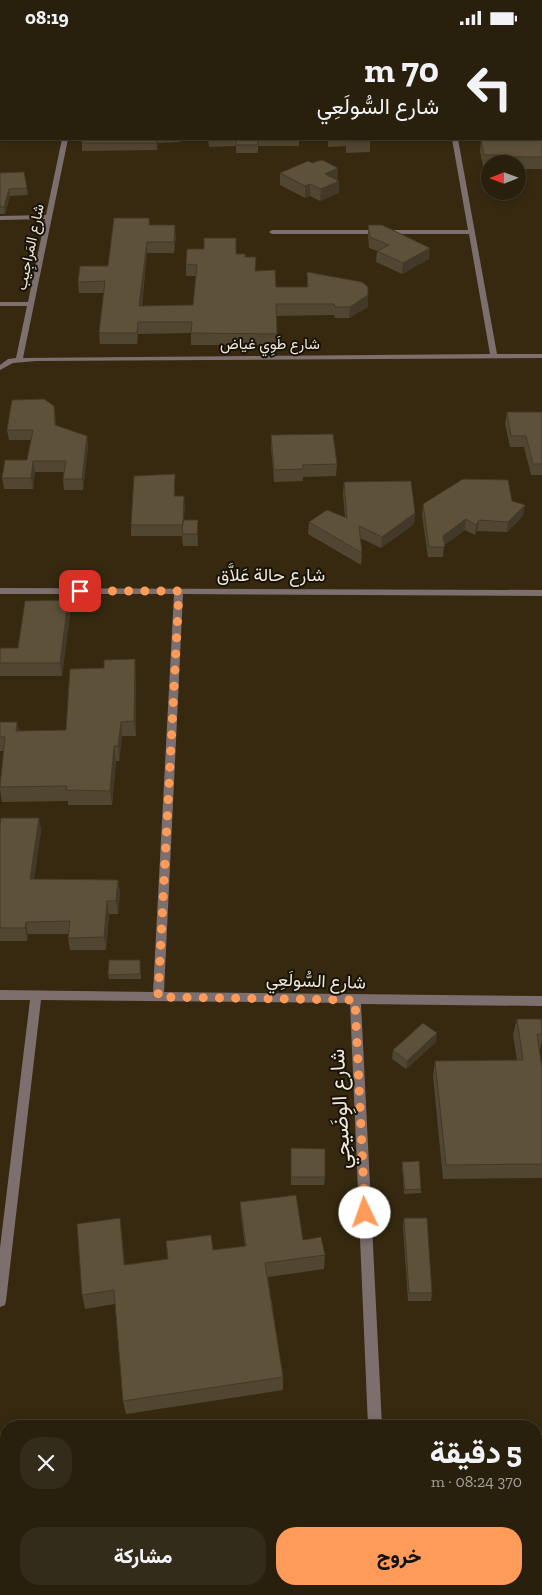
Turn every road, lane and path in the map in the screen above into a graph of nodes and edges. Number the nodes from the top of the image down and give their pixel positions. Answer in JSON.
{"nodes":[{"id":1,"x":65,"y":140,"type":"edge"},
{"id":2,"x":455,"y":140,"type":"edge"},
{"id":3,"x":48,"y":217,"type":"junction"},
{"id":4,"x":0,"y":218,"type":"edge"},
{"id":5,"x":272,"y":232,"type":"dead end"},
{"id":6,"x":472,"y":232,"type":"junction"},
{"id":7,"x":0,"y":304,"type":"edge"},
{"id":8,"x":31,"y":304,"type":"junction"},
{"id":9,"x":542,"y":356,"type":"edge"},
{"id":10,"x":494,"y":357,"type":"junction"},
{"id":11,"x":19,"y":360,"type":"junction"},
{"id":12,"x":0,"y":368,"type":"edge"},
{"id":13,"x":0,"y":591,"type":"edge"},
{"id":14,"x":179,"y":591,"type":"junction"},
{"id":15,"x":542,"y":593,"type":"edge"},
{"id":16,"x":0,"y":995,"type":"edge"},
{"id":17,"x":36,"y":996,"type":"junction"},
{"id":18,"x":158,"y":997,"type":"junction"},
{"id":19,"x":355,"y":1000,"type":"junction"},
{"id":20,"x":542,"y":1001,"type":"edge"},
{"id":21,"x":0,"y":1301,"type":"edge"},
{"id":22,"x":374,"y":1420,"type":"edge"}],
"edges":[{"from":1,"to":3,"type":"street","name":"شارع المَراجِيب"},
{"from":2,"to":6,"type":"street"},
{"from":3,"to":4,"type":"street"},
{"from":3,"to":8,"type":"street","name":"شارع المَراجِيب"},
{"from":5,"to":6,"type":"street"},
{"from":6,"to":10,"type":"street"},
{"from":7,"to":8,"type":"street"},
{"from":8,"to":11,"type":"street","name":"شارع المَراجِيب"},
{"from":9,"to":10,"type":"street","name":"شارع طَوِي غياض"},
{"from":10,"to":11,"type":"street","name":"شارع طَوِي غياض"},
{"from":11,"to":12,"type":"street","name":"شارع طَوِي غياض"},
{"from":13,"to":14,"type":"street","name":"شارع حالة عَلاَّق"},
{"from":14,"to":15,"type":"street","name":"شارع حالة عَلاَّق"},
{"from":14,"to":18,"type":"street"},
{"from":16,"to":17,"type":"street","name":"شارع السُّولَعِي"},
{"from":17,"to":18,"type":"street","name":"شارع السُّولَعِي"},
{"from":17,"to":21,"type":"street"},
{"from":18,"to":19,"type":"street","name":"شارع السُّولَعِي"},
{"from":19,"to":20,"type":"street","name":"شارع السُّولَعِي"},
{"from":19,"to":22,"type":"street","name":"شارع الوِضَيحِي"}]}
